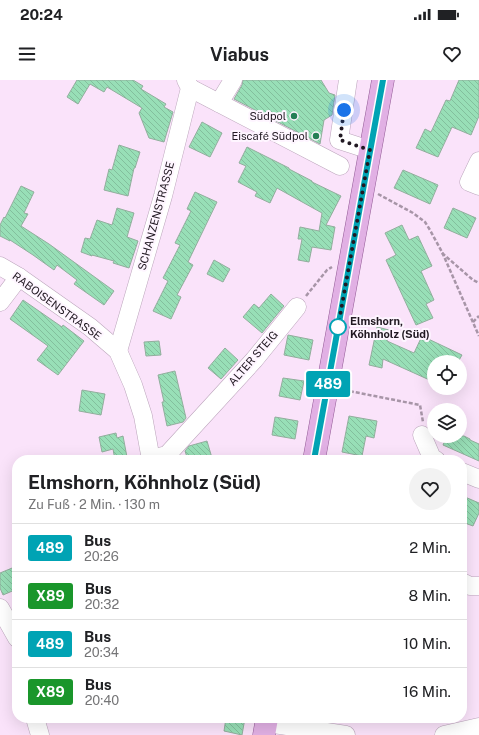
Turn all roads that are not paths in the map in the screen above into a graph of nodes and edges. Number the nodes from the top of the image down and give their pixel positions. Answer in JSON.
{"nodes":[{"id":1,"x":233,"y":80,"type":"edge"},
{"id":2,"x":348,"y":80,"type":"edge"},
{"id":3,"x":383,"y":80,"type":"edge"},
{"id":4,"x":188,"y":84,"type":"edge"},
{"id":5,"x":219,"y":103,"type":"junction"},
{"id":6,"x":370,"y":150,"type":"junction"},
{"id":7,"x":479,"y":161,"type":"edge"},
{"id":8,"x":340,"y":166,"type":"dead end"},
{"id":9,"x":479,"y":186,"type":"edge"},
{"id":10,"x":0,"y":266,"type":"edge"},
{"id":11,"x":19,"y":277,"type":"junction"},
{"id":12,"x":0,"y":302,"type":"edge"},
{"id":13,"x":297,"y":307,"type":"road end"},
{"id":14,"x":118,"y":351,"type":"junction"},
{"id":15,"x":422,"y":435,"type":"road end"},
{"id":16,"x":150,"y":455,"type":"edge"},
{"id":17,"x":167,"y":455,"type":"edge"},
{"id":18,"x":315,"y":455,"type":"edge"},
{"id":19,"x":431,"y":455,"type":"edge"},
{"id":20,"x":467,"y":474,"type":"edge"},
{"id":21,"x":479,"y":479,"type":"edge"},
{"id":22,"x":467,"y":584,"type":"edge"},
{"id":23,"x":479,"y":586,"type":"edge"},
{"id":24,"x":0,"y":608,"type":"edge"},
{"id":25,"x":12,"y":629,"type":"edge"},
{"id":26,"x":36,"y":723,"type":"edge"},
{"id":27,"x":266,"y":725,"type":"edge"},
{"id":28,"x":479,"y":727,"type":"edge"},
{"id":29,"x":40,"y":735,"type":"edge"},
{"id":30,"x":346,"y":735,"type":"edge"},
{"id":31,"x":444,"y":735,"type":"edge"}],
"edges":[{"from":1,"to":5,"type":"street"},
{"from":2,"to":6,"type":"street"},
{"from":3,"to":6,"type":"main road"},
{"from":4,"to":5,"type":"street"},
{"from":4,"to":14,"type":"street","name":"SCHANZENSTRASSE"},
{"from":5,"to":8,"type":"street"},
{"from":6,"to":18,"type":"main road"},
{"from":7,"to":9,"type":"street"},
{"from":10,"to":11,"type":"street","name":"RABOISENSTRASSE"},
{"from":11,"to":12,"type":"street"},
{"from":11,"to":14,"type":"street","name":"RABOISENSTRASSE"},
{"from":13,"to":17,"type":"street","name":"ALTER STEIG"},
{"from":14,"to":16,"type":"street","name":"RABOISENSTRASSE"},
{"from":15,"to":19,"type":"street"},
{"from":20,"to":21,"type":"street"},
{"from":22,"to":23,"type":"street"},
{"from":24,"to":25,"type":"street"},
{"from":26,"to":29,"type":"street"},
{"from":27,"to":30,"type":"street"},
{"from":28,"to":31,"type":"street"}]}
